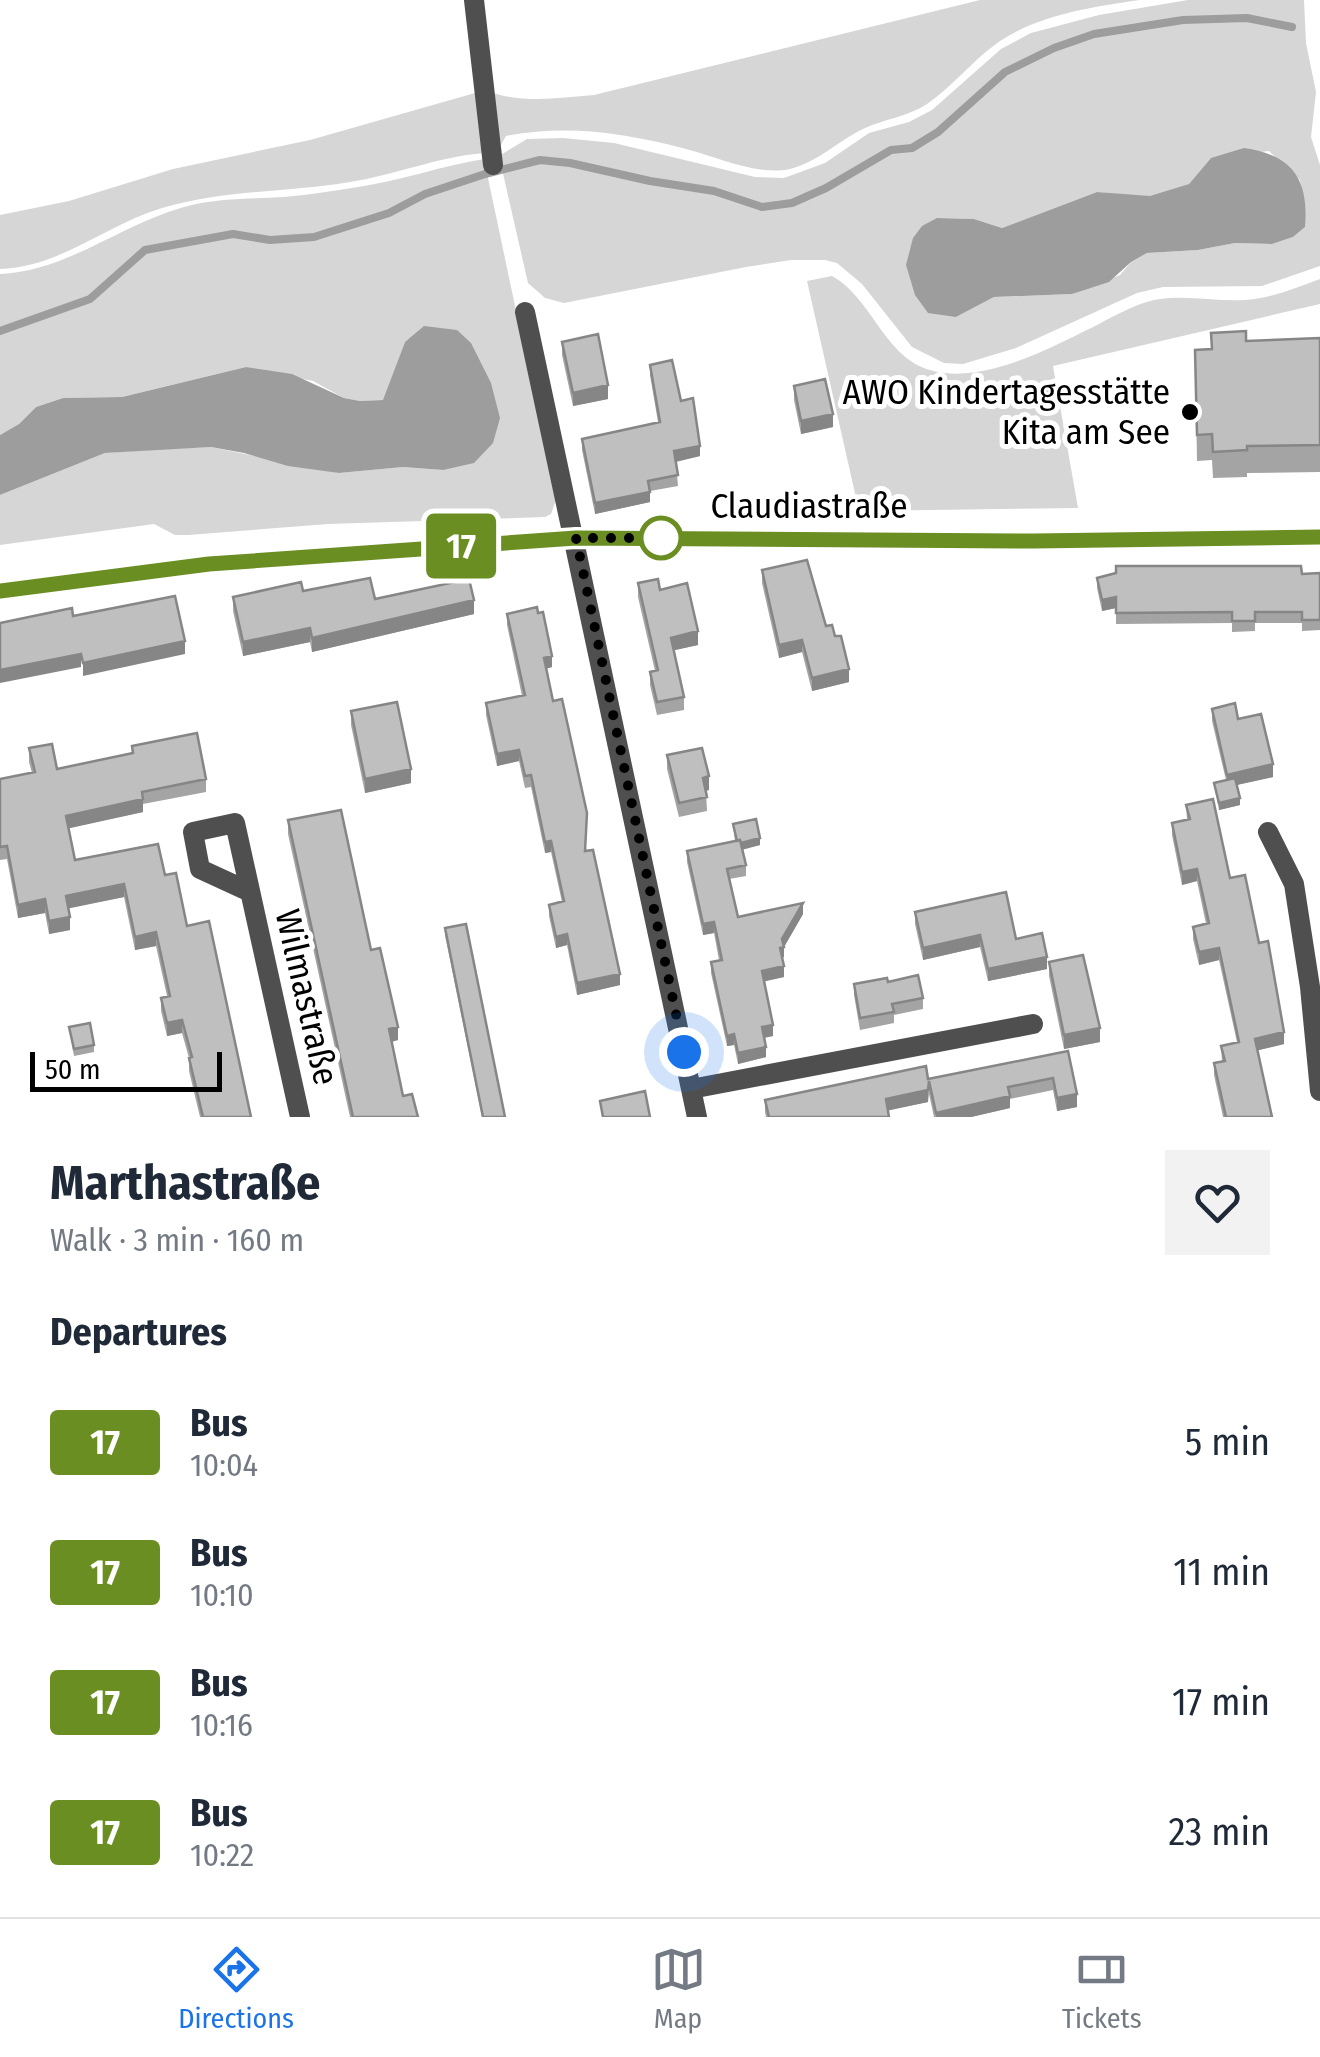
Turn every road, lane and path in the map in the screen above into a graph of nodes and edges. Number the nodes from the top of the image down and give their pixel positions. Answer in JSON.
{"nodes":[{"id":1,"x":474,"y":0,"type":"edge"},
{"id":2,"x":494,"y":165,"type":"dead end"},
{"id":3,"x":526,"y":312,"type":"dead end"},
{"id":4,"x":1320,"y":537,"type":"edge"},
{"id":5,"x":576,"y":538,"type":"junction"},
{"id":6,"x":0,"y":591,"type":"edge"},
{"id":7,"x":1268,"y":832,"type":"dead end"},
{"id":8,"x":250,"y":892,"type":"dead end"},
{"id":9,"x":1315,"y":987,"type":"edge"},
{"id":10,"x":1033,"y":1024,"type":"dead end"},
{"id":11,"x":691,"y":1088,"type":"junction"},
{"id":12,"x":1320,"y":1091,"type":"edge"},
{"id":13,"x":300,"y":1117,"type":"edge"},
{"id":14,"x":697,"y":1117,"type":"edge"}],
"edges":[{"from":1,"to":2,"type":"street"},
{"from":3,"to":5,"type":"street"},
{"from":4,"to":5,"type":"street","name":"Claudiastraße"},
{"from":5,"to":6,"type":"street","name":"Claudiastraße"},
{"from":5,"to":11,"type":"street"},
{"from":7,"to":9,"type":"street"},
{"from":8,"to":13,"type":"street","name":"Wilmastraße"},
{"from":9,"to":12,"type":"street"},
{"from":10,"to":11,"type":"street"},
{"from":11,"to":14,"type":"street"}]}
